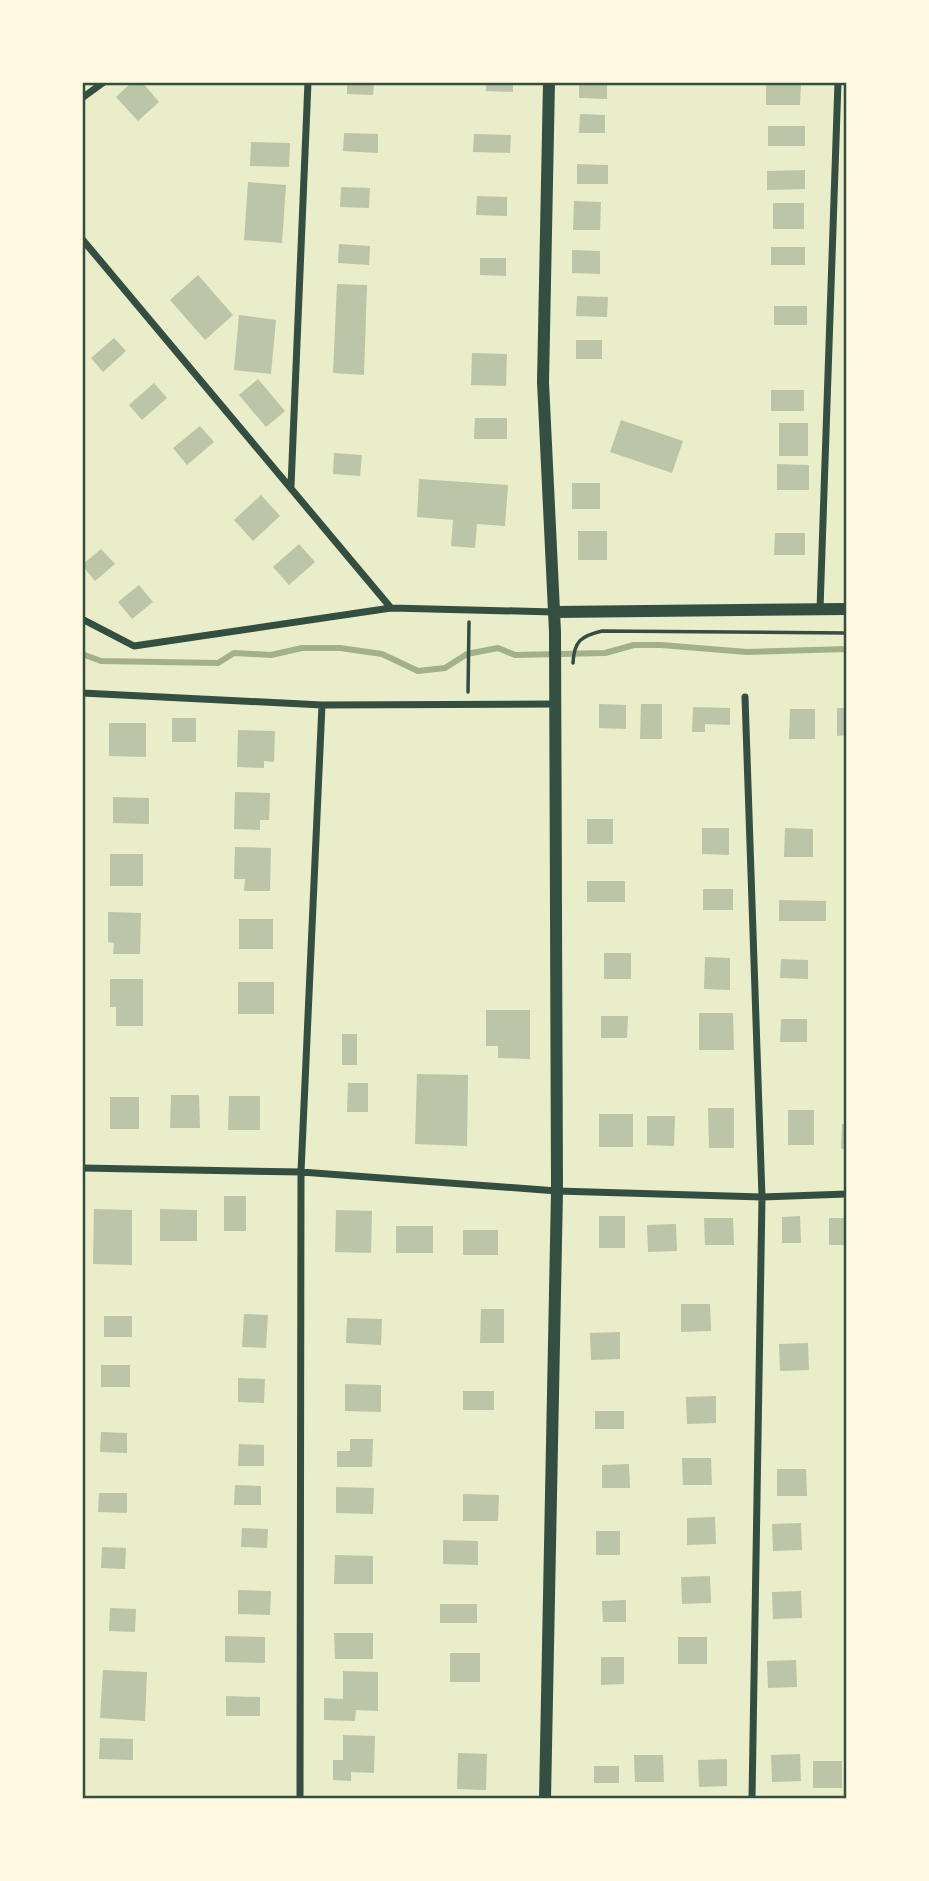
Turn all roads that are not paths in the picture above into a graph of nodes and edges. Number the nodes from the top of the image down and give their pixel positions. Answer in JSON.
{"nodes":[{"id":1,"x":104,"y":82,"type":"edge"},
{"id":2,"x":308,"y":82,"type":"edge"},
{"id":3,"x":549,"y":82,"type":"edge"},
{"id":4,"x":838,"y":82,"type":"edge"},
{"id":5,"x":82,"y":98,"type":"edge"},
{"id":6,"x":82,"y":239,"type":"edge"},
{"id":7,"x":291,"y":487,"type":"junction"},
{"id":8,"x":391,"y":608,"type":"junction"},
{"id":9,"x":820,"y":609,"type":"junction"},
{"id":10,"x":847,"y":609,"type":"edge"},
{"id":11,"x":554,"y":612,"type":"junction"},
{"id":12,"x":82,"y":618,"type":"edge"},
{"id":13,"x":82,"y":694,"type":"edge"},
{"id":14,"x":745,"y":698,"type":"dead end"},
{"id":15,"x":554,"y":704,"type":"junction"},
{"id":16,"x":322,"y":705,"type":"junction"},
{"id":17,"x":82,"y":1168,"type":"edge"},
{"id":18,"x":300,"y":1172,"type":"junction"},
{"id":19,"x":557,"y":1191,"type":"junction"},
{"id":20,"x":847,"y":1194,"type":"edge"},
{"id":21,"x":762,"y":1197,"type":"junction"},
{"id":22,"x":300,"y":1799,"type":"edge"},
{"id":23,"x":545,"y":1799,"type":"edge"},
{"id":24,"x":752,"y":1799,"type":"edge"}],
"edges":[{"from":1,"to":5,"type":"street"},
{"from":2,"to":7,"type":"street"},
{"from":3,"to":11,"type":"main road"},
{"from":4,"to":9,"type":"street"},
{"from":6,"to":7,"type":"street"},
{"from":7,"to":8,"type":"street"},
{"from":8,"to":11,"type":"street"},
{"from":8,"to":12,"type":"street"},
{"from":9,"to":10,"type":"main road"},
{"from":9,"to":11,"type":"main road"},
{"from":11,"to":15,"type":"main road"},
{"from":13,"to":16,"type":"street"},
{"from":14,"to":21,"type":"street"},
{"from":15,"to":16,"type":"street"},
{"from":15,"to":19,"type":"main road"},
{"from":16,"to":18,"type":"street"},
{"from":17,"to":18,"type":"street"},
{"from":18,"to":19,"type":"street"},
{"from":18,"to":22,"type":"street"},
{"from":19,"to":21,"type":"street"},
{"from":19,"to":23,"type":"main road"},
{"from":20,"to":21,"type":"street"},
{"from":21,"to":24,"type":"street"}]}
